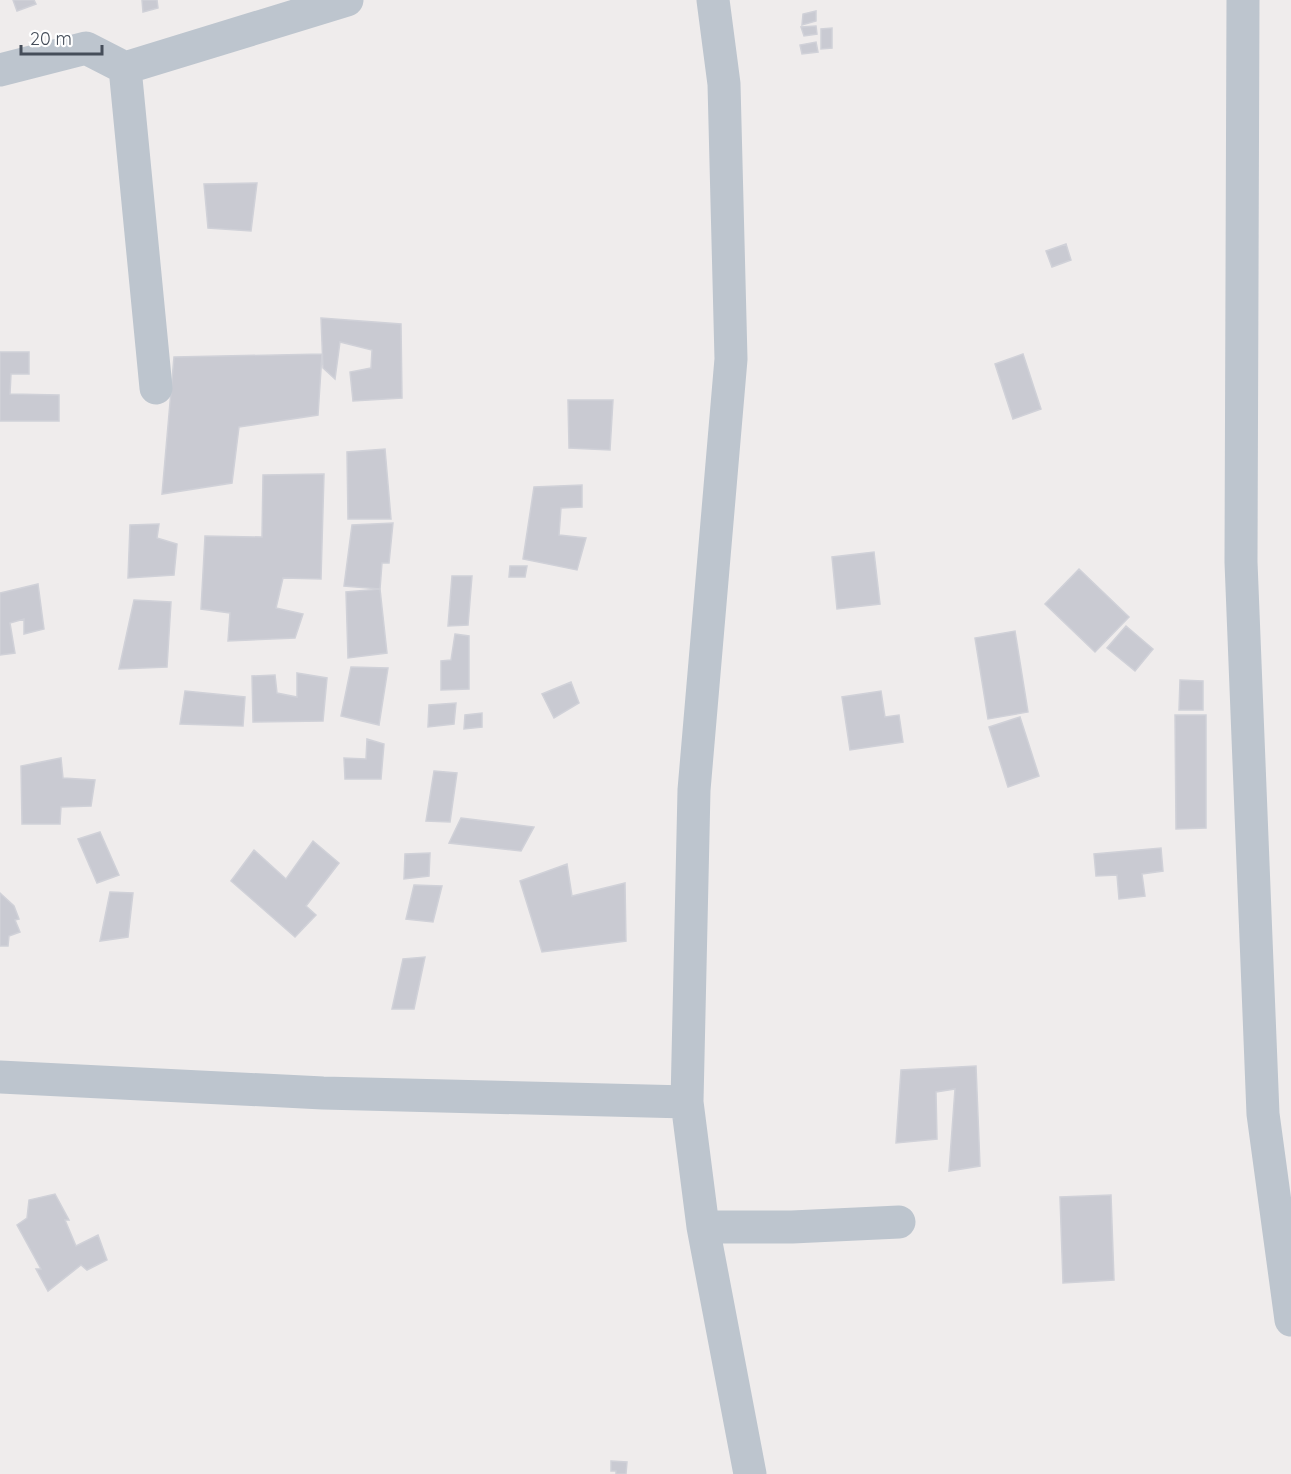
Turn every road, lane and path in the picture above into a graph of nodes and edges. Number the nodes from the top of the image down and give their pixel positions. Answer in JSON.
{"nodes":[{"id":1,"x":347,"y":0,"type":"edge"},
{"id":2,"x":713,"y":0,"type":"edge"},
{"id":3,"x":1243,"y":0,"type":"edge"},
{"id":4,"x":125,"y":68,"type":"junction"},
{"id":5,"x":0,"y":70,"type":"edge"},
{"id":6,"x":156,"y":388,"type":"dead end"},
{"id":7,"x":0,"y":1077,"type":"edge"},
{"id":8,"x":687,"y":1102,"type":"junction"},
{"id":9,"x":899,"y":1222,"type":"dead end"},
{"id":10,"x":703,"y":1227,"type":"junction"},
{"id":11,"x":1291,"y":1320,"type":"edge"},
{"id":12,"x":750,"y":1474,"type":"edge"}],
"edges":[{"from":1,"to":4,"type":"street"},
{"from":2,"to":8,"type":"street"},
{"from":3,"to":11,"type":"street"},
{"from":4,"to":5,"type":"street"},
{"from":4,"to":6,"type":"street"},
{"from":7,"to":8,"type":"street"},
{"from":8,"to":10,"type":"street"},
{"from":9,"to":10,"type":"street"},
{"from":10,"to":12,"type":"street"}]}
